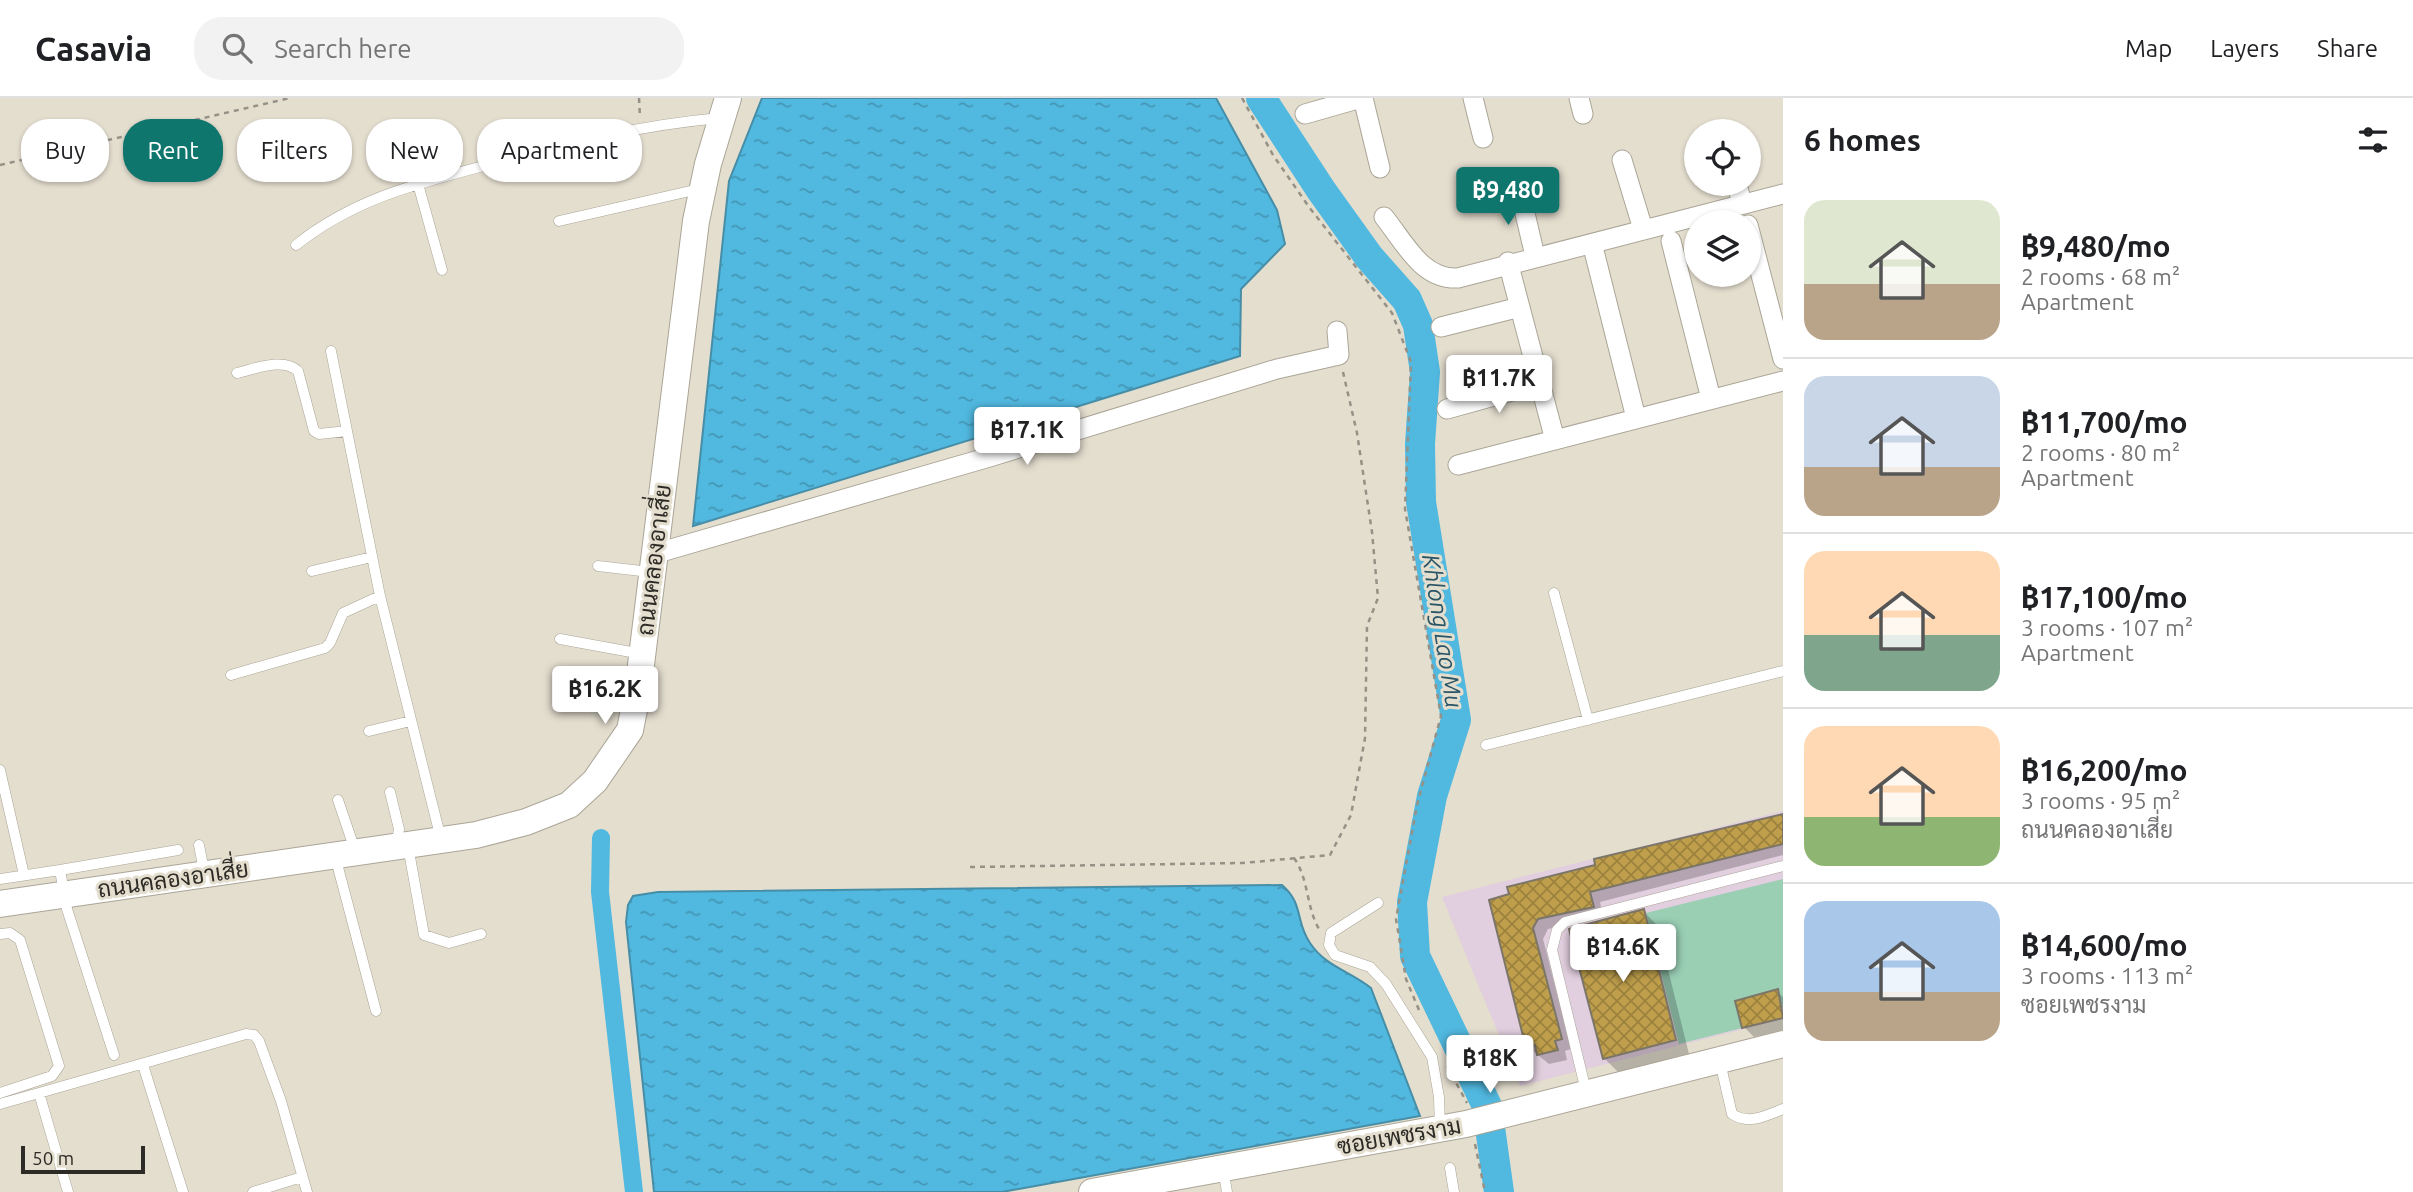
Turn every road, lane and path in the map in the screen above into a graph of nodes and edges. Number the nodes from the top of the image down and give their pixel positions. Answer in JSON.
{"nodes":[{"id":1,"x":290,"y":98,"type":"edge"},
{"id":2,"x":639,"y":98,"type":"edge"},
{"id":3,"x":1242,"y":98,"type":"edge"},
{"id":4,"x":1362,"y":98,"type":"edge"},
{"id":5,"x":1473,"y":98,"type":"edge"},
{"id":6,"x":724,"y":108,"type":"edge"},
{"id":7,"x":1305,"y":114,"type":"dead end"},
{"id":8,"x":640,"y":119,"type":"edge"},
{"id":9,"x":642,"y":127,"type":"edge"},
{"id":10,"x":1483,"y":138,"type":"dead end"},
{"id":11,"x":1622,"y":160,"type":"dead end"},
{"id":12,"x":0,"y":164,"type":"edge"},
{"id":13,"x":477,"y":168,"type":"edge"},
{"id":14,"x":1380,"y":168,"type":"dead end"},
{"id":15,"x":418,"y":184,"type":"junction"},
{"id":16,"x":703,"y":188,"type":"junction"},
{"id":17,"x":1519,"y":188,"type":"dead end"},
{"id":18,"x":1783,"y":194,"type":"edge"},
{"id":19,"x":1758,"y":210,"type":"edge"},
{"id":20,"x":1384,"y":217,"type":"dead end"},
{"id":21,"x":559,"y":221,"type":"dead end"},
{"id":22,"x":1684,"y":225,"type":"edge"},
{"id":23,"x":1643,"y":229,"type":"junction"},
{"id":24,"x":1671,"y":241,"type":"dead end"},
{"id":25,"x":296,"y":245,"type":"dead end"},
{"id":26,"x":1594,"y":251,"type":"dead end"},
{"id":27,"x":1535,"y":256,"type":"junction"},
{"id":28,"x":1508,"y":262,"type":"junction"},
{"id":29,"x":442,"y":270,"type":"dead end"},
{"id":30,"x":1761,"y":275,"type":"edge"},
{"id":31,"x":1520,"y":307,"type":"junction"},
{"id":32,"x":1441,"y":327,"type":"dead end"},
{"id":33,"x":1337,"y":331,"type":"dead end"},
{"id":34,"x":331,"y":351,"type":"dead end"},
{"id":35,"x":1339,"y":355,"type":"junction"},
{"id":36,"x":1783,"y":359,"type":"edge"},
{"id":37,"x":237,"y":373,"type":"dead end"},
{"id":38,"x":1783,"y":381,"type":"edge"},
{"id":39,"x":1541,"y":383,"type":"junction"},
{"id":40,"x":1711,"y":399,"type":"junction"},
{"id":41,"x":1447,"y":409,"type":"dead end"},
{"id":42,"x":1636,"y":418,"type":"junction"},
{"id":43,"x":347,"y":431,"type":"junction"},
{"id":44,"x":1555,"y":440,"type":"junction"},
{"id":45,"x":1458,"y":464,"type":"dead end"},
{"id":46,"x":372,"y":557,"type":"junction"},
{"id":47,"x":653,"y":563,"type":"junction"},
{"id":48,"x":598,"y":566,"type":"dead end"},
{"id":49,"x":312,"y":571,"type":"dead end"},
{"id":50,"x":1554,"y":593,"type":"dead end"},
{"id":51,"x":380,"y":596,"type":"junction"},
{"id":52,"x":560,"y":639,"type":"dead end"},
{"id":53,"x":642,"y":654,"type":"junction"},
{"id":54,"x":1783,"y":671,"type":"edge"},
{"id":55,"x":230,"y":675,"type":"dead end"},
{"id":56,"x":1588,"y":719,"type":"junction"},
{"id":57,"x":411,"y":721,"type":"junction"},
{"id":58,"x":369,"y":731,"type":"dead end"},
{"id":59,"x":1486,"y":745,"type":"dead end"},
{"id":60,"x":0,"y":771,"type":"edge"},
{"id":61,"x":390,"y":792,"type":"dead end"},
{"id":62,"x":338,"y":800,"type":"dead end"},
{"id":63,"x":442,"y":841,"type":"junction"},
{"id":64,"x":199,"y":845,"type":"dead end"},
{"id":65,"x":408,"y":846,"type":"junction"},
{"id":66,"x":178,"y":850,"type":"dead end"},
{"id":67,"x":357,"y":853,"type":"junction"},
{"id":68,"x":1294,"y":858,"type":"junction"},
{"id":69,"x":305,"y":860,"type":"dead end"},
{"id":70,"x":1783,"y":866,"type":"edge"},
{"id":71,"x":970,"y":867,"type":"dead end"},
{"id":72,"x":206,"y":874,"type":"junction"},
{"id":73,"x":24,"y":875,"type":"junction"},
{"id":74,"x":0,"y":879,"type":"edge"},
{"id":75,"x":62,"y":882,"type":"junction"},
{"id":76,"x":1378,"y":903,"type":"dead end"},
{"id":77,"x":0,"y":904,"type":"edge"},
{"id":78,"x":0,"y":934,"type":"edge"},
{"id":79,"x":481,"y":934,"type":"dead end"},
{"id":80,"x":1329,"y":943,"type":"junction"},
{"id":81,"x":376,"y":1011,"type":"dead end"},
{"id":82,"x":1423,"y":1018,"type":"dead end"},
{"id":83,"x":1783,"y":1044,"type":"edge"},
{"id":84,"x":114,"y":1055,"type":"dead end"},
{"id":85,"x":1719,"y":1060,"type":"junction"},
{"id":86,"x":1446,"y":1063,"type":"dead end"},
{"id":87,"x":144,"y":1065,"type":"junction"},
{"id":88,"x":0,"y":1093,"type":"edge"},
{"id":89,"x":39,"y":1093,"type":"junction"},
{"id":90,"x":1587,"y":1095,"type":"junction"},
{"id":91,"x":0,"y":1104,"type":"edge"},
{"id":92,"x":1783,"y":1109,"type":"edge"},
{"id":93,"x":1462,"y":1124,"type":"junction"},
{"id":94,"x":1450,"y":1168,"type":"dead end"},
{"id":95,"x":302,"y":1177,"type":"junction"},
{"id":96,"x":1225,"y":1180,"type":"edge"},
{"id":97,"x":68,"y":1192,"type":"edge"},
{"id":98,"x":183,"y":1192,"type":"edge"},
{"id":99,"x":253,"y":1192,"type":"edge"},
{"id":100,"x":307,"y":1192,"type":"edge"},
{"id":101,"x":1092,"y":1192,"type":"edge"},
{"id":102,"x":1454,"y":1192,"type":"edge"},
{"id":103,"x":1485,"y":1192,"type":"edge"}],
"edges":[{"from":1,"to":12,"type":"path"},
{"from":2,"to":8,"type":"path"},
{"from":3,"to":82,"type":"path"},
{"from":4,"to":7,"type":"street"},
{"from":4,"to":14,"type":"street"},
{"from":5,"to":10,"type":"street"},
{"from":6,"to":9,"type":"lane"},
{"from":6,"to":16,"type":"street","name":"ถนนคลองอาเสี่ย"},
{"from":11,"to":23,"type":"street"},
{"from":13,"to":15,"type":"lane"},
{"from":15,"to":25,"type":"lane"},
{"from":15,"to":29,"type":"lane"},
{"from":16,"to":21,"type":"lane"},
{"from":16,"to":47,"type":"street","name":"ถนนคลองอาเสี่ย"},
{"from":17,"to":27,"type":"street"},
{"from":18,"to":19,"type":"street"},
{"from":20,"to":28,"type":"street"},
{"from":22,"to":23,"type":"street"},
{"from":23,"to":27,"type":"street"},
{"from":24,"to":40,"type":"street"},
{"from":26,"to":42,"type":"street"},
{"from":27,"to":28,"type":"street"},
{"from":28,"to":31,"type":"street"},
{"from":30,"to":36,"type":"street"},
{"from":31,"to":32,"type":"street"},
{"from":31,"to":39,"type":"street"},
{"from":33,"to":35,"type":"street"},
{"from":34,"to":43,"type":"lane"},
{"from":35,"to":47,"type":"street"},
{"from":35,"to":68,"type":"path"},
{"from":37,"to":43,"type":"lane"},
{"from":38,"to":40,"type":"street"},
{"from":39,"to":41,"type":"street"},
{"from":39,"to":44,"type":"street"},
{"from":40,"to":42,"type":"street"},
{"from":42,"to":44,"type":"street"},
{"from":43,"to":46,"type":"lane"},
{"from":44,"to":45,"type":"street"},
{"from":46,"to":49,"type":"lane"},
{"from":46,"to":51,"type":"lane"},
{"from":47,"to":48,"type":"lane"},
{"from":47,"to":53,"type":"street","name":"ถนนคลองอาเสี่ย"},
{"from":50,"to":56,"type":"lane"},
{"from":51,"to":55,"type":"lane"},
{"from":51,"to":57,"type":"lane"},
{"from":52,"to":53,"type":"lane"},
{"from":53,"to":63,"type":"street","name":"ถนนคลองอาเสี่ย"},
{"from":54,"to":56,"type":"lane"},
{"from":56,"to":59,"type":"lane"},
{"from":57,"to":58,"type":"lane"},
{"from":57,"to":63,"type":"lane"},
{"from":60,"to":73,"type":"lane"},
{"from":61,"to":67,"type":"lane"},
{"from":62,"to":67,"type":"lane"},
{"from":63,"to":65,"type":"street","name":"ถนนคลองอาเสี่ย"},
{"from":64,"to":72,"type":"lane"},
{"from":65,"to":67,"type":"street","name":"ถนนคลองอาเสี่ย"},
{"from":65,"to":79,"type":"lane"},
{"from":66,"to":75,"type":"lane"},
{"from":67,"to":72,"type":"street","name":"ถนนคลองอาเสี่ย"},
{"from":67,"to":81,"type":"lane"},
{"from":68,"to":71,"type":"path"},
{"from":68,"to":80,"type":"path"},
{"from":69,"to":72,"type":"lane"},
{"from":70,"to":90,"type":"lane"},
{"from":72,"to":75,"type":"street","name":"ถนนคลองอาเสี่ย"},
{"from":73,"to":74,"type":"lane"},
{"from":73,"to":75,"type":"lane"},
{"from":75,"to":77,"type":"street","name":"ถนนคลองอาเสี่ย"},
{"from":75,"to":84,"type":"lane"},
{"from":76,"to":80,"type":"lane"},
{"from":78,"to":88,"type":"lane"},
{"from":80,"to":93,"type":"lane"},
{"from":83,"to":85,"type":"street","name":"ซอยเพชรงาม"},
{"from":85,"to":90,"type":"street","name":"ซอยเพชรงาม"},
{"from":85,"to":92,"type":"lane"},
{"from":86,"to":93,"type":"path"},
{"from":87,"to":89,"type":"lane"},
{"from":87,"to":95,"type":"lane"},
{"from":87,"to":98,"type":"lane"},
{"from":89,"to":91,"type":"lane"},
{"from":89,"to":97,"type":"lane"},
{"from":90,"to":93,"type":"street","name":"ซอยเพชรงาม"},
{"from":93,"to":96,"type":"street","name":"ซอยเพชรงาม"},
{"from":93,"to":103,"type":"path"},
{"from":94,"to":102,"type":"lane"},
{"from":95,"to":99,"type":"lane"},
{"from":95,"to":100,"type":"lane"},
{"from":96,"to":101,"type":"street","name":"ซอยเพชรงาม"}]}
